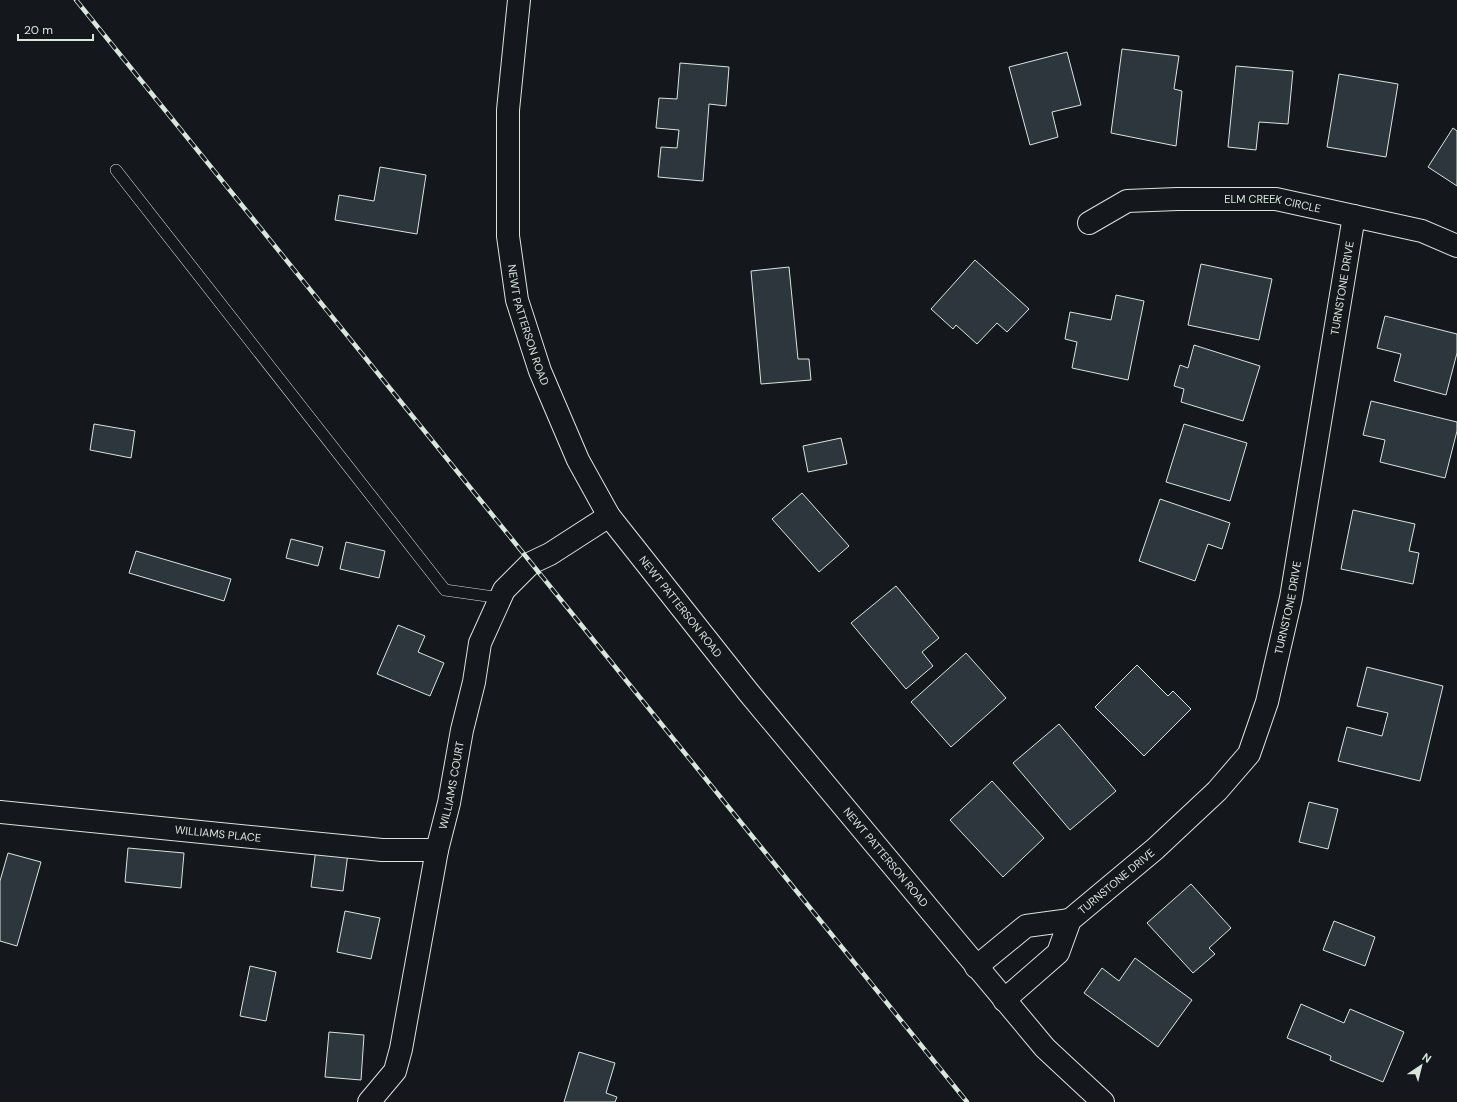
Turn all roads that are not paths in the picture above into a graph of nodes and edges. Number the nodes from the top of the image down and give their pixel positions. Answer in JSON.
{"nodes":[{"id":1,"x":520,"y":0,"type":"edge"},
{"id":2,"x":116,"y":170,"type":"dead end"},
{"id":3,"x":1354,"y":216,"type":"junction"},
{"id":4,"x":1089,"y":222,"type":"dead end"},
{"id":5,"x":1457,"y":246,"type":"edge"},
{"id":6,"x":609,"y":516,"type":"junction"},
{"id":7,"x":501,"y":598,"type":"junction"},
{"id":8,"x":0,"y":812,"type":"edge"},
{"id":9,"x":437,"y":850,"type":"junction"},
{"id":10,"x":1070,"y":920,"type":"junction"},
{"id":11,"x":976,"y":967,"type":"junction"},
{"id":12,"x":1004,"y":1000,"type":"junction"},
{"id":13,"x":370,"y":1102,"type":"edge"},
{"id":14,"x":1103,"y":1102,"type":"edge"}],
"edges":[{"from":1,"to":6,"type":"street","name":"NEWT PATTERSON ROAD"},
{"from":2,"to":7,"type":"lane"},
{"from":3,"to":4,"type":"street","name":"ELM CREEK CIRCLE"},
{"from":3,"to":5,"type":"street","name":"ELM CREEK CIRCLE"},
{"from":3,"to":10,"type":"street","name":"TURNSTONE DRIVE"},
{"from":6,"to":7,"type":"street","name":"WILLIAMS COURT"},
{"from":6,"to":11,"type":"street","name":"NEWT PATTERSON ROAD"},
{"from":7,"to":9,"type":"street","name":"WILLIAMS COURT"},
{"from":8,"to":9,"type":"street","name":"WILLIAMS PLACE"},
{"from":9,"to":13,"type":"street","name":"WILLIAMS COURT"},
{"from":10,"to":11,"type":"street","name":"TURNSTONE DRIVE"},
{"from":10,"to":12,"type":"street","name":"TURNSTONE DRIVE"},
{"from":11,"to":12,"type":"street","name":"NEWT PATTERSON ROAD"},
{"from":12,"to":14,"type":"street","name":"NEWT PATTERSON ROAD"}]}
